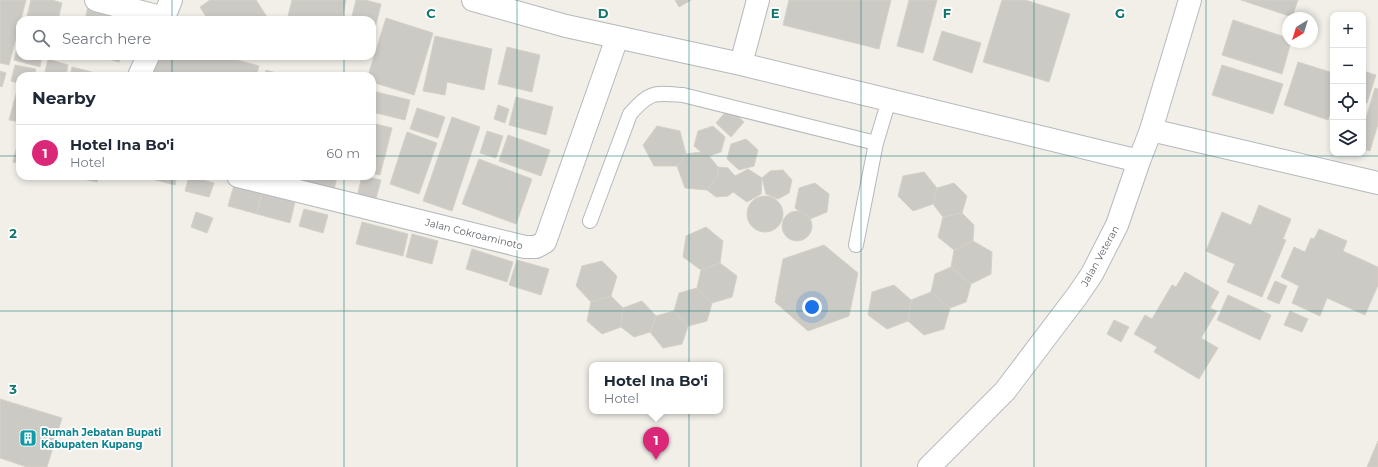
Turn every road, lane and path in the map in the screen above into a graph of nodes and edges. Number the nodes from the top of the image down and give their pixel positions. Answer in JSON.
{"nodes":[{"id":1,"x":96,"y":0,"type":"edge"},
{"id":2,"x":473,"y":0,"type":"edge"},
{"id":3,"x":758,"y":0,"type":"edge"},
{"id":4,"x":1190,"y":0,"type":"edge"},
{"id":5,"x":166,"y":13,"type":"edge"},
{"id":6,"x":618,"y":38,"type":"junction"},
{"id":7,"x":146,"y":60,"type":"edge"},
{"id":8,"x":740,"y":64,"type":"junction"},
{"id":9,"x":141,"y":72,"type":"edge"},
{"id":10,"x":889,"y":100,"type":"junction"},
{"id":11,"x":1151,"y":130,"type":"junction"},
{"id":12,"x":876,"y":143,"type":"junction"},
{"id":13,"x":1139,"y":161,"type":"junction"},
{"id":14,"x":254,"y":180,"type":"edge"},
{"id":15,"x":1378,"y":183,"type":"edge"},
{"id":16,"x":590,"y":221,"type":"dead end"},
{"id":17,"x":856,"y":245,"type":"dead end"},
{"id":18,"x":928,"y":467,"type":"edge"}],
"edges":[{"from":1,"to":5,"type":"street"},
{"from":2,"to":6,"type":"street"},
{"from":3,"to":8,"type":"street"},
{"from":4,"to":11,"type":"street","name":"Jalan Veteran"},
{"from":6,"to":8,"type":"street"},
{"from":6,"to":14,"type":"street","name":"Jalan Cokroaminoto"},
{"from":7,"to":9,"type":"street"},
{"from":8,"to":10,"type":"street"},
{"from":10,"to":12,"type":"lane"},
{"from":10,"to":13,"type":"street"},
{"from":11,"to":13,"type":"street","name":"Jalan Veteran"},
{"from":11,"to":15,"type":"street"},
{"from":12,"to":16,"type":"lane"},
{"from":12,"to":17,"type":"lane"},
{"from":13,"to":18,"type":"street","name":"Jalan Veteran"}]}
